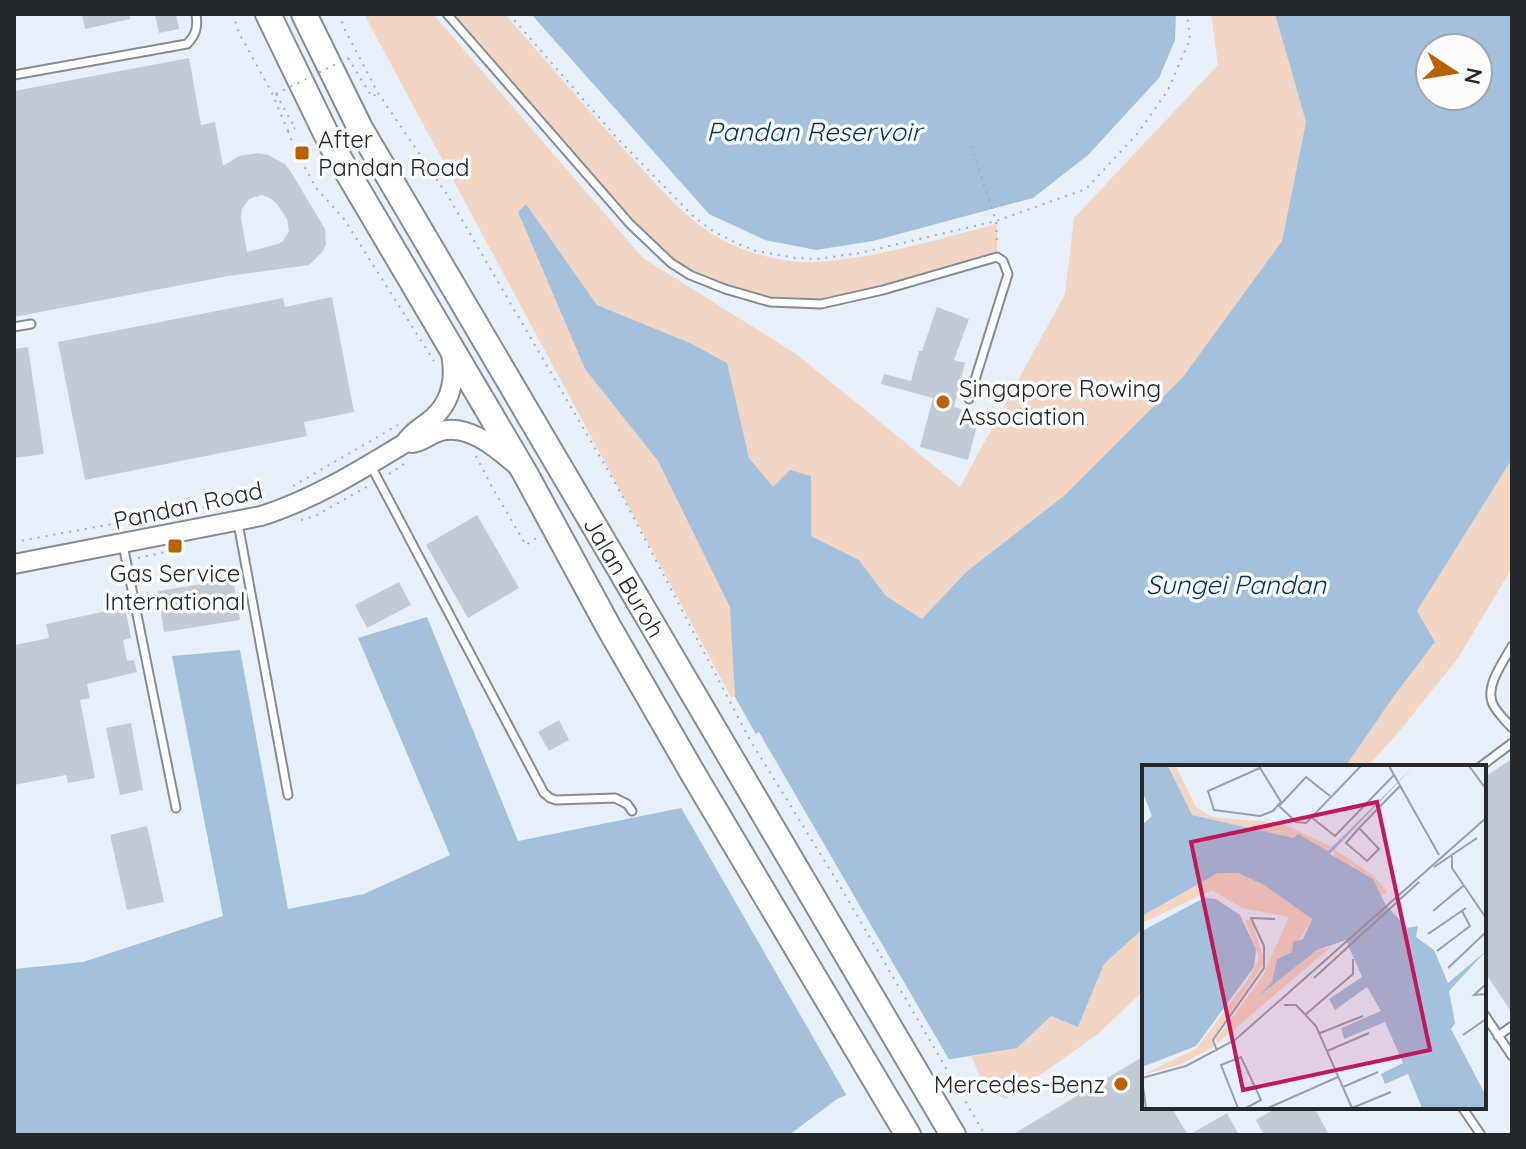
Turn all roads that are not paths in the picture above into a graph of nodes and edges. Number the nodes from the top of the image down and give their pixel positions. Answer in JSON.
{"nodes":[{"id":1,"x":196,"y":14,"type":"edge"},
{"id":2,"x":268,"y":14,"type":"edge"},
{"id":3,"x":304,"y":14,"type":"edge"},
{"id":4,"x":447,"y":14,"type":"edge"},
{"id":5,"x":14,"y":75,"type":"edge"},
{"id":6,"x":31,"y":324,"type":"dead end"},
{"id":7,"x":14,"y":327,"type":"edge"},
{"id":8,"x":443,"y":357,"type":"junction"},
{"id":9,"x":969,"y":399,"type":"dead end"},
{"id":10,"x":405,"y":443,"type":"junction"},
{"id":11,"x":370,"y":464,"type":"junction"},
{"id":12,"x":525,"y":473,"type":"junction"},
{"id":13,"x":237,"y":521,"type":"junction"},
{"id":14,"x":122,"y":543,"type":"junction"},
{"id":15,"x":14,"y":564,"type":"edge"},
{"id":16,"x":1512,"y":646,"type":"edge"},
{"id":17,"x":1512,"y":728,"type":"edge"},
{"id":18,"x":1512,"y":743,"type":"edge"},
{"id":19,"x":1483,"y":765,"type":"edge"},
{"id":20,"x":288,"y":795,"type":"dead end"},
{"id":21,"x":176,"y":808,"type":"dead end"},
{"id":22,"x":632,"y":811,"type":"dead end"},
{"id":23,"x":1486,"y":1017,"type":"edge"},
{"id":24,"x":1512,"y":1026,"type":"edge"},
{"id":25,"x":1498,"y":1036,"type":"junction"},
{"id":26,"x":1512,"y":1056,"type":"edge"},
{"id":27,"x":1463,"y":1109,"type":"edge"},
{"id":28,"x":908,"y":1135,"type":"edge"},
{"id":29,"x":953,"y":1135,"type":"edge"},
{"id":30,"x":1481,"y":1135,"type":"edge"}],
"edges":[{"from":1,"to":5,"type":"lane"},
{"from":2,"to":8,"type":"highway","name":"Jalan Buroh"},
{"from":3,"to":29,"type":"highway","name":"Jalan Buroh"},
{"from":4,"to":9,"type":"lane"},
{"from":6,"to":7,"type":"lane"},
{"from":8,"to":10,"type":"street","name":"Pandan Road"},
{"from":8,"to":12,"type":"highway","name":"Jalan Buroh"},
{"from":10,"to":11,"type":"street","name":"Pandan Road"},
{"from":10,"to":12,"type":"street","name":"Pandan Road"},
{"from":11,"to":13,"type":"street","name":"Pandan Road"},
{"from":11,"to":22,"type":"lane"},
{"from":12,"to":28,"type":"highway","name":"Jalan Buroh"},
{"from":13,"to":14,"type":"street","name":"Pandan Road"},
{"from":13,"to":20,"type":"lane"},
{"from":14,"to":15,"type":"street","name":"Pandan Road"},
{"from":14,"to":21,"type":"lane"},
{"from":16,"to":17,"type":"lane"},
{"from":18,"to":19,"type":"lane"},
{"from":23,"to":25,"type":"lane"},
{"from":24,"to":25,"type":"lane"},
{"from":25,"to":26,"type":"lane"},
{"from":27,"to":30,"type":"lane"}]}
